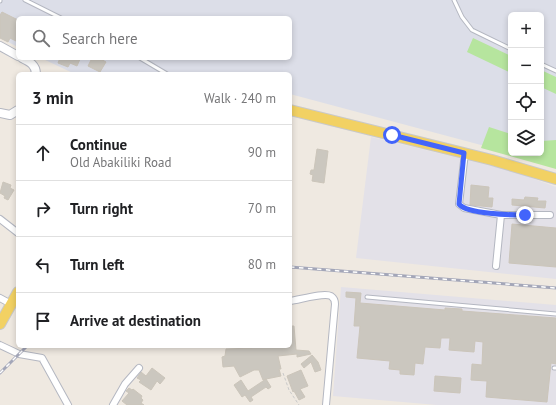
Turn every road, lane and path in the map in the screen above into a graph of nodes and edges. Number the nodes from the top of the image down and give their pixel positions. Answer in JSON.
{"nodes":[{"id":1,"x":25,"y":0,"type":"edge"},
{"id":2,"x":454,"y":0,"type":"edge"},
{"id":3,"x":32,"y":2,"type":"edge"},
{"id":4,"x":57,"y":16,"type":"edge"},
{"id":5,"x":0,"y":46,"type":"edge"},
{"id":6,"x":509,"y":48,"type":"edge"},
{"id":7,"x":16,"y":55,"type":"edge"},
{"id":8,"x":26,"y":60,"type":"edge"},
{"id":9,"x":143,"y":60,"type":"edge"},
{"id":10,"x":544,"y":65,"type":"edge"},
{"id":11,"x":556,"y":71,"type":"edge"},
{"id":12,"x":36,"y":72,"type":"edge"},
{"id":13,"x":164,"y":72,"type":"edge"},
{"id":14,"x":292,"y":110,"type":"edge"},
{"id":15,"x":16,"y":111,"type":"edge"},
{"id":16,"x":0,"y":113,"type":"edge"},
{"id":17,"x":464,"y":153,"type":"junction"},
{"id":18,"x":556,"y":180,"type":"edge"},
{"id":19,"x":501,"y":215,"type":"junction"},
{"id":20,"x":550,"y":215,"type":"dead end"},
{"id":21,"x":0,"y":219,"type":"edge"},
{"id":22,"x":16,"y":231,"type":"edge"},
{"id":23,"x":496,"y":266,"type":"dead end"},
{"id":24,"x":16,"y":295,"type":"edge"},
{"id":25,"x":366,"y":297,"type":"dead end"},
{"id":26,"x":0,"y":298,"type":"edge"},
{"id":27,"x":292,"y":301,"type":"edge"},
{"id":28,"x":11,"y":304,"type":"junction"},
{"id":29,"x":556,"y":314,"type":"edge"},
{"id":30,"x":0,"y":324,"type":"edge"},
{"id":31,"x":0,"y":345,"type":"edge"},
{"id":32,"x":139,"y":368,"type":"dead end"},
{"id":33,"x":283,"y":373,"type":"dead end"},
{"id":34,"x":68,"y":405,"type":"edge"},
{"id":35,"x":113,"y":405,"type":"edge"},
{"id":36,"x":299,"y":405,"type":"edge"},
{"id":37,"x":326,"y":405,"type":"edge"}],
"edges":[{"from":1,"to":3,"type":"lane"},
{"from":2,"to":6,"type":"lane"},
{"from":3,"to":4,"type":"lane"},
{"from":5,"to":7,"type":"street"},
{"from":8,"to":12,"type":"street"},
{"from":9,"to":13,"type":"lane"},
{"from":10,"to":11,"type":"lane"},
{"from":14,"to":17,"type":"main road"},
{"from":15,"to":16,"type":"street"},
{"from":17,"to":18,"type":"main road"},
{"from":17,"to":19,"type":"street"},
{"from":19,"to":20,"type":"street"},
{"from":19,"to":23,"type":"street"},
{"from":21,"to":22,"type":"street"},
{"from":24,"to":28,"type":"main road"},
{"from":25,"to":29,"type":"lane"},
{"from":26,"to":28,"type":"street"},
{"from":27,"to":37,"type":"street"},
{"from":28,"to":30,"type":"main road"},
{"from":31,"to":34,"type":"street"},
{"from":32,"to":35,"type":"street"},
{"from":33,"to":36,"type":"path"}]}
